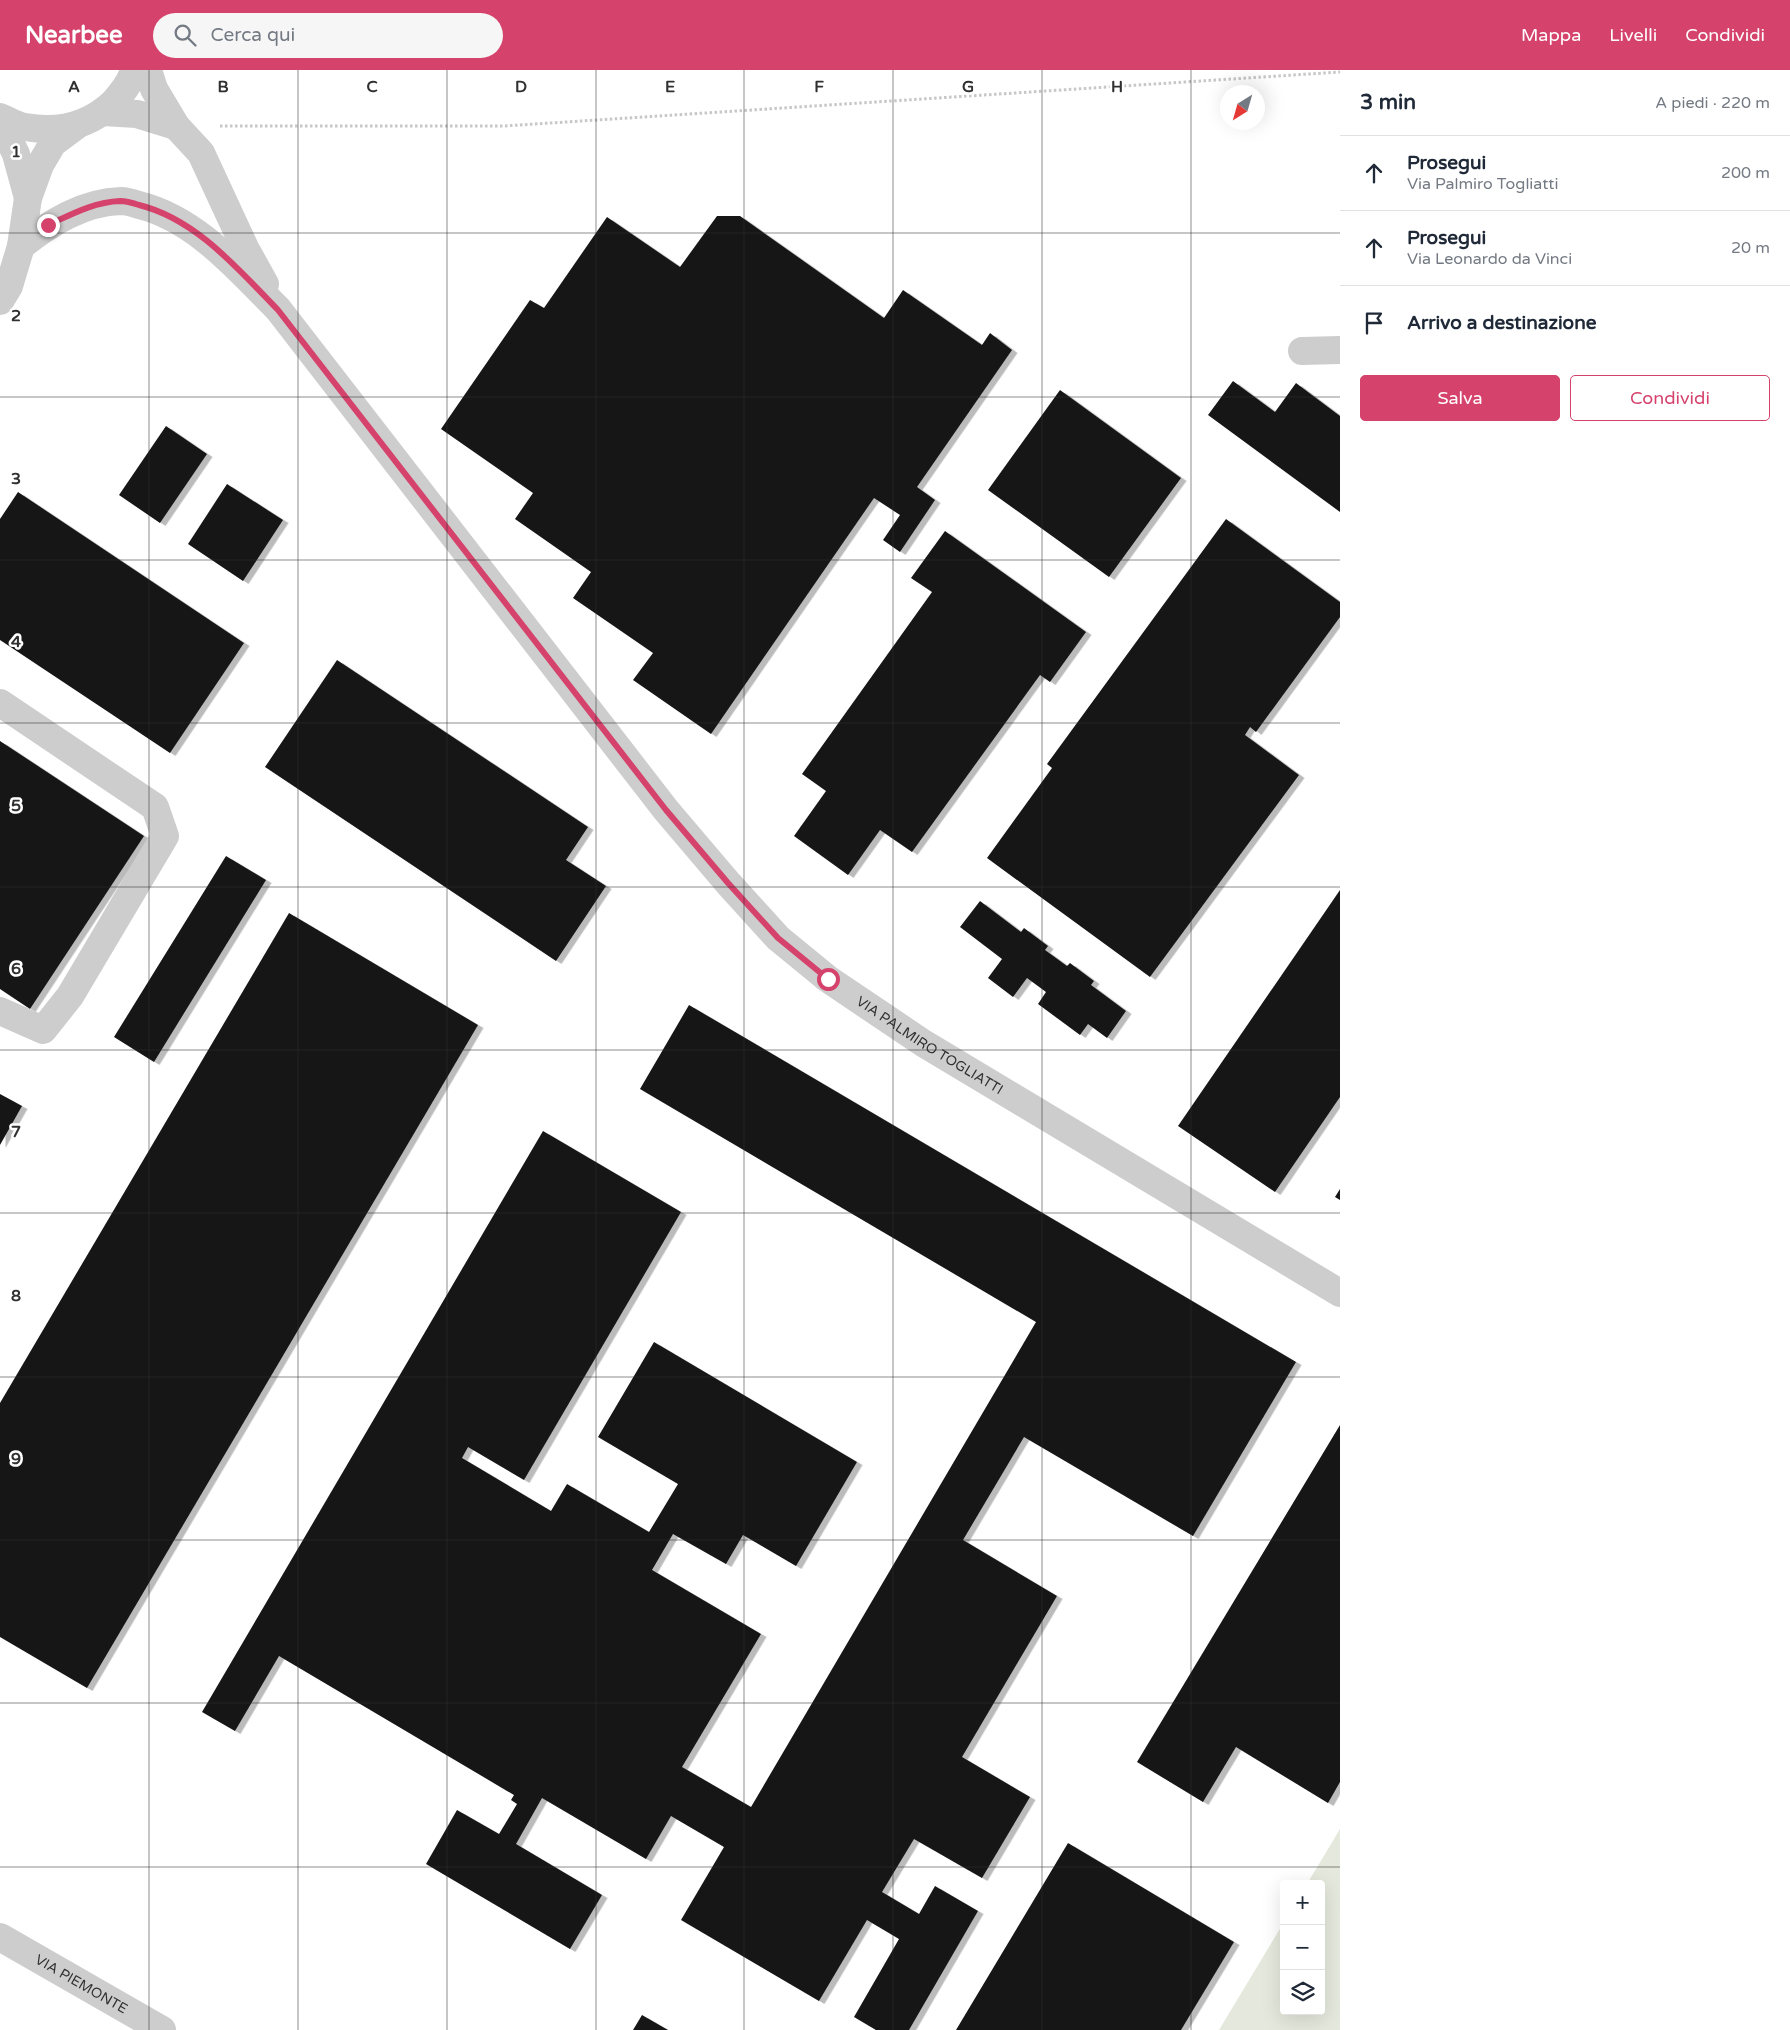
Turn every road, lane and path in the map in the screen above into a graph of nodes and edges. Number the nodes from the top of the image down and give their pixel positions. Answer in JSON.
{"nodes":[{"id":1,"x":134,"y":70,"type":"edge"},
{"id":2,"x":148,"y":70,"type":"edge"},
{"id":3,"x":1340,"y":72,"type":"edge"},
{"id":4,"x":103,"y":112,"type":"junction"},
{"id":5,"x":0,"y":116,"type":"edge"},
{"id":6,"x":0,"y":121,"type":"edge"},
{"id":7,"x":76,"y":126,"type":"junction"},
{"id":8,"x":176,"y":126,"type":"junction"},
{"id":9,"x":28,"y":198,"type":"junction"},
{"id":10,"x":21,"y":246,"type":"junction"},
{"id":11,"x":0,"y":301,"type":"edge"},
{"id":12,"x":278,"y":310,"type":"junction"},
{"id":13,"x":1340,"y":350,"type":"edge"},
{"id":14,"x":1302,"y":351,"type":"dead end"},
{"id":15,"x":0,"y":704,"type":"edge"},
{"id":16,"x":0,"y":1012,"type":"edge"},
{"id":17,"x":1340,"y":1293,"type":"edge"},
{"id":18,"x":0,"y":1937,"type":"edge"},
{"id":19,"x":162,"y":2030,"type":"edge"}],
"edges":[{"from":1,"to":4,"type":"street"},
{"from":2,"to":8,"type":"street","name":"VIA PALMIRO TOGLIATTI"},
{"from":3,"to":8,"type":"path"},
{"from":4,"to":7,"type":"street"},
{"from":4,"to":8,"type":"street"},
{"from":5,"to":7,"type":"street"},
{"from":6,"to":9,"type":"street"},
{"from":7,"to":9,"type":"street"},
{"from":8,"to":12,"type":"street","name":"VIA PALMIRO TOGLIATTI"},
{"from":9,"to":10,"type":"street"},
{"from":10,"to":11,"type":"street"},
{"from":10,"to":12,"type":"street","name":"VIA PALMIRO TOGLIATTI"},
{"from":12,"to":17,"type":"street","name":"VIA PALMIRO TOGLIATTI"},
{"from":13,"to":14,"type":"street"},
{"from":15,"to":16,"type":"street"},
{"from":18,"to":19,"type":"street","name":"VIA PIEMONTE"}]}
